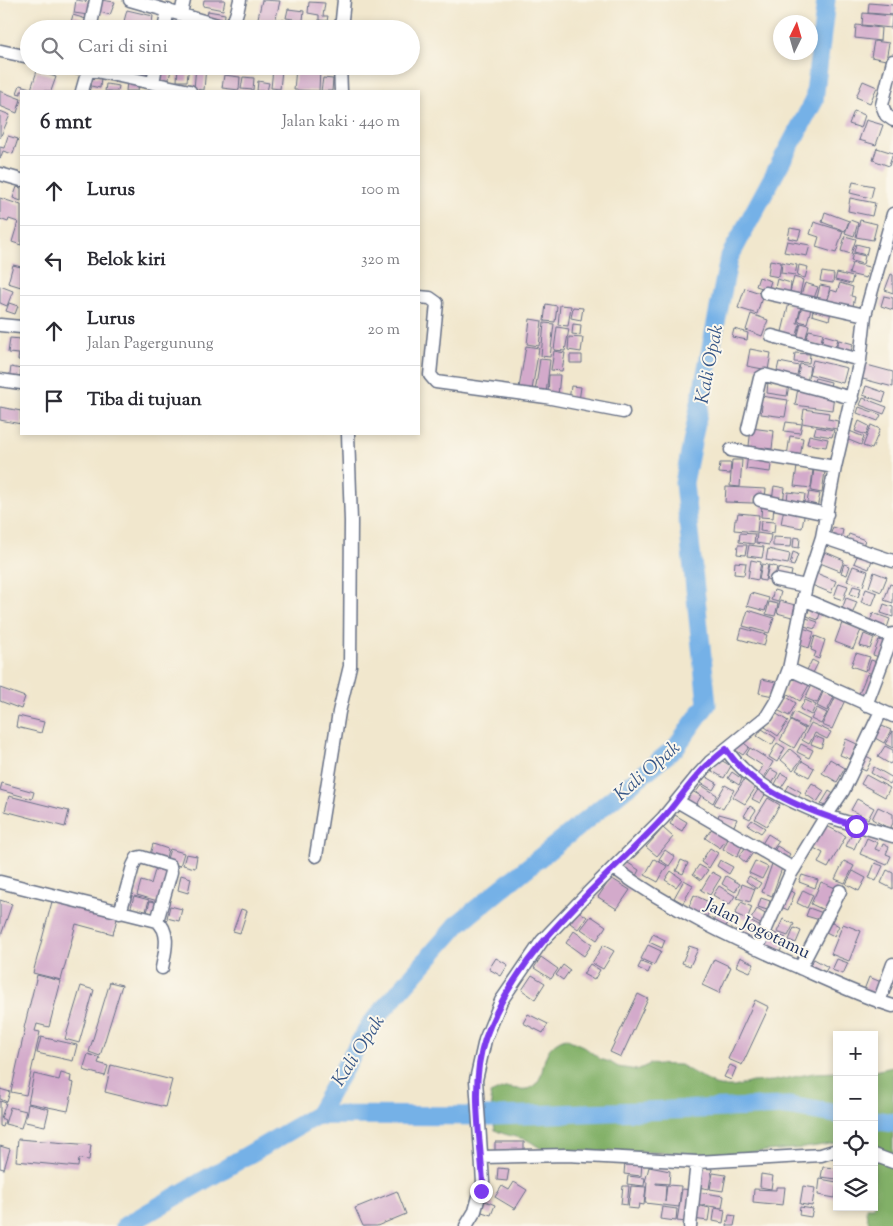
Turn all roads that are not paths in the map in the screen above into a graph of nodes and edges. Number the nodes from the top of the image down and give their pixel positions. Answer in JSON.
{"nodes":[{"id":1,"x":96,"y":0,"type":"edge"},
{"id":2,"x":130,"y":0,"type":"edge"},
{"id":3,"x":184,"y":0,"type":"edge"},
{"id":4,"x":240,"y":0,"type":"edge"},
{"id":5,"x":344,"y":0,"type":"edge"},
{"id":6,"x":156,"y":3,"type":"edge"},
{"id":7,"x":168,"y":10,"type":"junction"},
{"id":8,"x":181,"y":14,"type":"junction"},
{"id":9,"x":92,"y":20,"type":"edge"},
{"id":10,"x":166,"y":20,"type":"edge"},
{"id":11,"x":201,"y":20,"type":"edge"},
{"id":12,"x":234,"y":20,"type":"edge"},
{"id":13,"x":342,"y":20,"type":"edge"},
{"id":14,"x":0,"y":51,"type":"edge"},
{"id":15,"x":20,"y":55,"type":"edge"},
{"id":16,"x":893,"y":61,"type":"edge"},
{"id":17,"x":81,"y":75,"type":"edge"},
{"id":18,"x":115,"y":75,"type":"edge"},
{"id":19,"x":154,"y":75,"type":"edge"},
{"id":20,"x":340,"y":75,"type":"edge"},
{"id":21,"x":153,"y":83,"type":"junction"},
{"id":22,"x":82,"y":90,"type":"edge"},
{"id":23,"x":185,"y":90,"type":"edge"},
{"id":24,"x":340,"y":90,"type":"edge"},
{"id":25,"x":893,"y":120,"type":"edge"},
{"id":26,"x":0,"y":174,"type":"edge"},
{"id":27,"x":20,"y":180,"type":"edge"},
{"id":28,"x":893,"y":214,"type":"edge"},
{"id":29,"x":766,"y":293,"type":"dead end"},
{"id":30,"x":420,"y":297,"type":"edge"},
{"id":31,"x":864,"y":315,"type":"junction"},
{"id":32,"x":20,"y":324,"type":"edge"},
{"id":33,"x":0,"y":325,"type":"edge"},
{"id":34,"x":772,"y":336,"type":"dead end"},
{"id":35,"x":860,"y":360,"type":"junction"},
{"id":36,"x":0,"y":380,"type":"edge"},
{"id":37,"x":20,"y":383,"type":"edge"},
{"id":38,"x":852,"y":398,"type":"junction"},
{"id":39,"x":623,"y":412,"type":"dead end"},
{"id":40,"x":748,"y":429,"type":"dead end"},
{"id":41,"x":348,"y":435,"type":"edge"},
{"id":42,"x":731,"y":450,"type":"dead end"},
{"id":43,"x":835,"y":468,"type":"junction"},
{"id":44,"x":760,"y":500,"type":"dead end"},
{"id":45,"x":827,"y":514,"type":"junction"},
{"id":46,"x":822,"y":537,"type":"junction"},
{"id":47,"x":893,"y":561,"type":"edge"},
{"id":48,"x":776,"y":580,"type":"dead end"},
{"id":49,"x":806,"y":586,"type":"junction"},
{"id":50,"x":803,"y":599,"type":"junction"},
{"id":51,"x":893,"y":636,"type":"edge"},
{"id":52,"x":789,"y":669,"type":"junction"},
{"id":53,"x":866,"y":705,"type":"junction"},
{"id":54,"x":887,"y":713,"type":"edge"},
{"id":55,"x":726,"y":749,"type":"junction"},
{"id":56,"x":678,"y":801,"type":"junction"},
{"id":57,"x":826,"y":816,"type":"junction"},
{"id":58,"x":893,"y":836,"type":"edge"},
{"id":59,"x":316,"y":856,"type":"dead end"},
{"id":60,"x":614,"y":868,"type":"junction"},
{"id":61,"x":794,"y":869,"type":"junction"},
{"id":62,"x":0,"y":882,"type":"edge"},
{"id":63,"x":840,"y":891,"type":"dead end"},
{"id":64,"x":120,"y":912,"type":"junction"},
{"id":65,"x":158,"y":921,"type":"junction"},
{"id":66,"x":757,"y":949,"type":"junction"},
{"id":67,"x":893,"y":964,"type":"edge"},
{"id":68,"x":162,"y":968,"type":"dead end"},
{"id":69,"x":800,"y":968,"type":"junction"},
{"id":70,"x":879,"y":1002,"type":"junction"},
{"id":71,"x":893,"y":1006,"type":"edge"},
{"id":72,"x":833,"y":1151,"type":"edge"},
{"id":73,"x":482,"y":1157,"type":"junction"},
{"id":74,"x":878,"y":1157,"type":"edge"},
{"id":75,"x":697,"y":1162,"type":"junction"},
{"id":76,"x":893,"y":1162,"type":"edge"},
{"id":77,"x":466,"y":1226,"type":"edge"},
{"id":78,"x":690,"y":1226,"type":"edge"}],
"edges":[{"from":1,"to":9,"type":"street"},
{"from":2,"to":6,"type":"street"},
{"from":3,"to":8,"type":"street"},
{"from":4,"to":12,"type":"street"},
{"from":5,"to":13,"type":"street"},
{"from":6,"to":7,"type":"street"},
{"from":7,"to":8,"type":"street"},
{"from":7,"to":10,"type":"street"},
{"from":8,"to":11,"type":"street"},
{"from":14,"to":15,"type":"street"},
{"from":16,"to":25,"type":"street"},
{"from":17,"to":22,"type":"street"},
{"from":18,"to":21,"type":"street"},
{"from":19,"to":21,"type":"street"},
{"from":20,"to":24,"type":"street"},
{"from":21,"to":23,"type":"street"},
{"from":26,"to":27,"type":"street"},
{"from":28,"to":31,"type":"street"},
{"from":29,"to":31,"type":"street"},
{"from":30,"to":39,"type":"street"},
{"from":31,"to":35,"type":"street"},
{"from":32,"to":33,"type":"street"},
{"from":34,"to":35,"type":"street"},
{"from":35,"to":38,"type":"street"},
{"from":36,"to":37,"type":"street"},
{"from":38,"to":40,"type":"street"},
{"from":38,"to":43,"type":"street"},
{"from":41,"to":59,"type":"street"},
{"from":42,"to":43,"type":"street"},
{"from":43,"to":45,"type":"street"},
{"from":44,"to":45,"type":"street"},
{"from":45,"to":46,"type":"street"},
{"from":46,"to":47,"type":"street"},
{"from":46,"to":49,"type":"street"},
{"from":48,"to":49,"type":"street"},
{"from":49,"to":50,"type":"street"},
{"from":50,"to":51,"type":"street"},
{"from":50,"to":52,"type":"street"},
{"from":51,"to":53,"type":"street"},
{"from":52,"to":53,"type":"street"},
{"from":52,"to":55,"type":"street"},
{"from":53,"to":54,"type":"street"},
{"from":54,"to":57,"type":"street"},
{"from":55,"to":56,"type":"street"},
{"from":55,"to":57,"type":"street"},
{"from":56,"to":60,"type":"street"},
{"from":56,"to":61,"type":"street"},
{"from":57,"to":58,"type":"street"},
{"from":57,"to":61,"type":"street"},
{"from":60,"to":66,"type":"street","name":"Jalan Jogotamu"},
{"from":60,"to":73,"type":"street"},
{"from":61,"to":66,"type":"street"},
{"from":62,"to":64,"type":"street"},
{"from":63,"to":69,"type":"street"},
{"from":64,"to":65,"type":"street"},
{"from":64,"to":65,"type":"street"},
{"from":65,"to":68,"type":"street"},
{"from":66,"to":69,"type":"street","name":"Jalan Jogotamu"},
{"from":67,"to":70,"type":"street"},
{"from":69,"to":70,"type":"street","name":"Jalan Jogotamu"},
{"from":70,"to":71,"type":"street","name":"Jalan Jogotamu"},
{"from":72,"to":75,"type":"street"},
{"from":73,"to":75,"type":"street"},
{"from":73,"to":77,"type":"street"},
{"from":74,"to":76,"type":"street"},
{"from":75,"to":78,"type":"street"}]}
